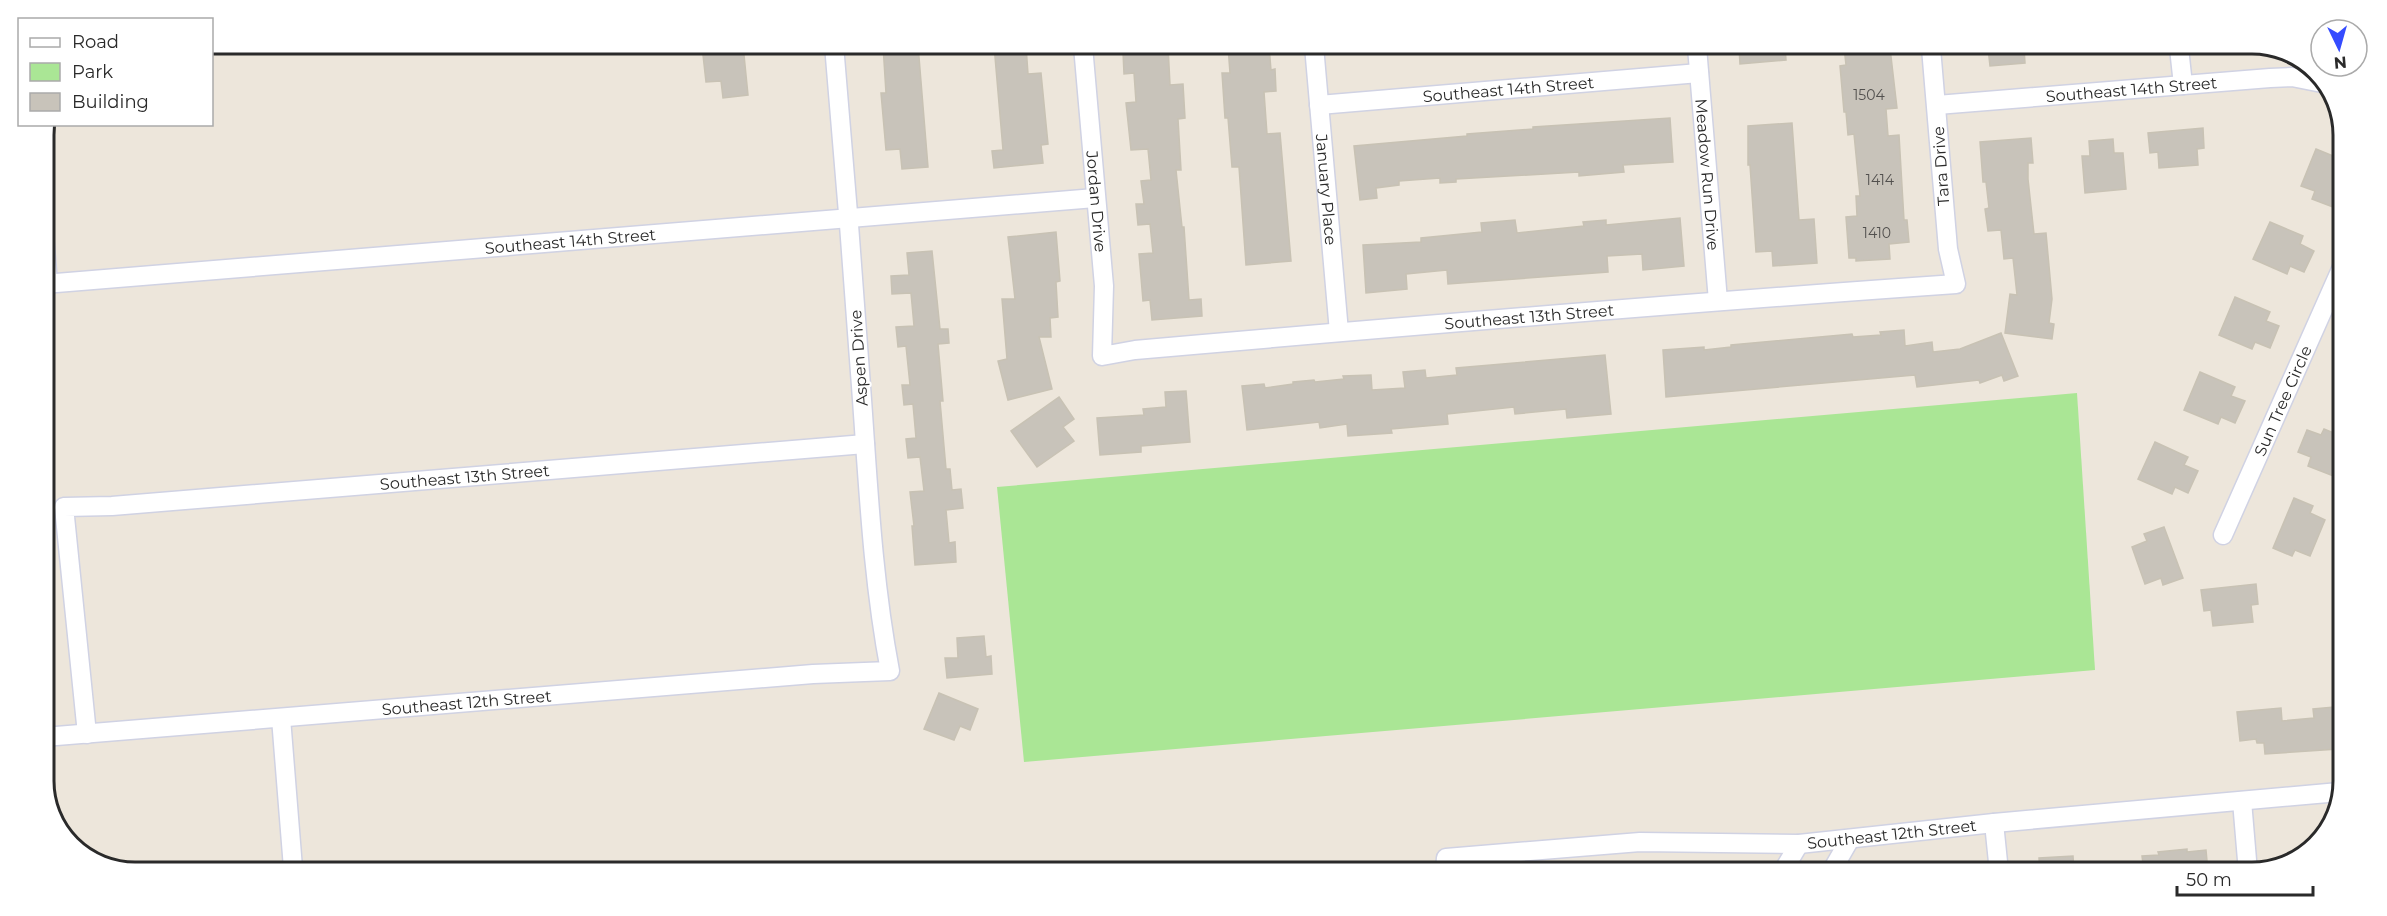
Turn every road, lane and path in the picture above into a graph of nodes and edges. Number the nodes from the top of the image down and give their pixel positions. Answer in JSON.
{"nodes":[{"id":1,"x":835,"y":54,"type":"edge"},
{"id":2,"x":1084,"y":54,"type":"edge"},
{"id":3,"x":1315,"y":54,"type":"edge"},
{"id":4,"x":1698,"y":54,"type":"edge"},
{"id":5,"x":1932,"y":54,"type":"edge"},
{"id":6,"x":2180,"y":54,"type":"edge"},
{"id":7,"x":1699,"y":73,"type":"junction"},
{"id":8,"x":2312,"y":81,"type":"edge"},
{"id":9,"x":2183,"y":85,"type":"junction"},
{"id":10,"x":1319,"y":105,"type":"junction"},
{"id":11,"x":1936,"y":105,"type":"junction"},
{"id":12,"x":1095,"y":198,"type":"junction"},
{"id":13,"x":850,"y":218,"type":"junction"},
{"id":14,"x":54,"y":283,"type":"edge"},
{"id":15,"x":1956,"y":284,"type":"joint"},
{"id":16,"x":2333,"y":287,"type":"edge"},
{"id":17,"x":1718,"y":301,"type":"junction"},
{"id":18,"x":1338,"y":332,"type":"junction"},
{"id":19,"x":1102,"y":356,"type":"joint"},
{"id":20,"x":865,"y":444,"type":"junction"},
{"id":21,"x":2223,"y":535,"type":"dead end"},
{"id":22,"x":890,"y":671,"type":"joint"},
{"id":23,"x":281,"y":718,"type":"junction"},
{"id":24,"x":87,"y":734,"type":"junction"},
{"id":25,"x":54,"y":736,"type":"edge"},
{"id":26,"x":2332,"y":793,"type":"edge"},
{"id":27,"x":2242,"y":801,"type":"junction"},
{"id":28,"x":1994,"y":823,"type":"junction"},
{"id":29,"x":1850,"y":839,"type":"junction"},
{"id":30,"x":1799,"y":844,"type":"junction"},
{"id":31,"x":293,"y":862,"type":"edge"},
{"id":32,"x":1463,"y":862,"type":"edge"},
{"id":33,"x":1788,"y":862,"type":"edge"},
{"id":34,"x":1837,"y":862,"type":"edge"},
{"id":35,"x":1998,"y":862,"type":"edge"},
{"id":36,"x":2247,"y":862,"type":"edge"}],
"edges":[{"from":1,"to":13,"type":"street","name":"Aspen Drive"},
{"from":2,"to":12,"type":"street","name":"Jordan Drive"},
{"from":3,"to":10,"type":"street","name":"January Place"},
{"from":4,"to":7,"type":"street","name":"Meadow Run Drive"},
{"from":5,"to":11,"type":"street","name":"Tara Drive"},
{"from":6,"to":9,"type":"street"},
{"from":7,"to":10,"type":"street","name":"Southeast 14th Street"},
{"from":7,"to":17,"type":"street","name":"Meadow Run Drive"},
{"from":8,"to":9,"type":"street","name":"Southeast 14th Street"},
{"from":9,"to":11,"type":"street","name":"Southeast 14th Street"},
{"from":10,"to":18,"type":"street","name":"January Place"},
{"from":11,"to":15,"type":"street","name":"Tara Drive"},
{"from":12,"to":13,"type":"street","name":"Southeast 14th Street"},
{"from":12,"to":19,"type":"street","name":"Jordan Drive"},
{"from":13,"to":14,"type":"street","name":"Southeast 14th Street"},
{"from":13,"to":20,"type":"street","name":"Aspen Drive"},
{"from":15,"to":17,"type":"street","name":"Southeast 13th Street"},
{"from":16,"to":21,"type":"street","name":"Sun Tree Circle"},
{"from":17,"to":18,"type":"street","name":"Southeast 13th Street"},
{"from":18,"to":19,"type":"street","name":"Southeast 13th Street"},
{"from":20,"to":22,"type":"street","name":"Aspen Drive"},
{"from":20,"to":24,"type":"street","name":"Southeast 13th Street"},
{"from":22,"to":23,"type":"street","name":"Southeast 12th Street"},
{"from":23,"to":24,"type":"street","name":"Southeast 12th Street"},
{"from":23,"to":31,"type":"street"},
{"from":24,"to":25,"type":"street","name":"Southeast 12th Street"},
{"from":26,"to":27,"type":"street","name":"Southeast 12th Street"},
{"from":27,"to":28,"type":"street","name":"Southeast 12th Street"},
{"from":27,"to":36,"type":"street"},
{"from":28,"to":29,"type":"street","name":"Southeast 12th Street"},
{"from":28,"to":35,"type":"street"},
{"from":29,"to":30,"type":"street","name":"Southeast 12th Street"},
{"from":29,"to":34,"type":"street"},
{"from":30,"to":32,"type":"street","name":"Southeast 12th Street"},
{"from":30,"to":33,"type":"street"}]}
